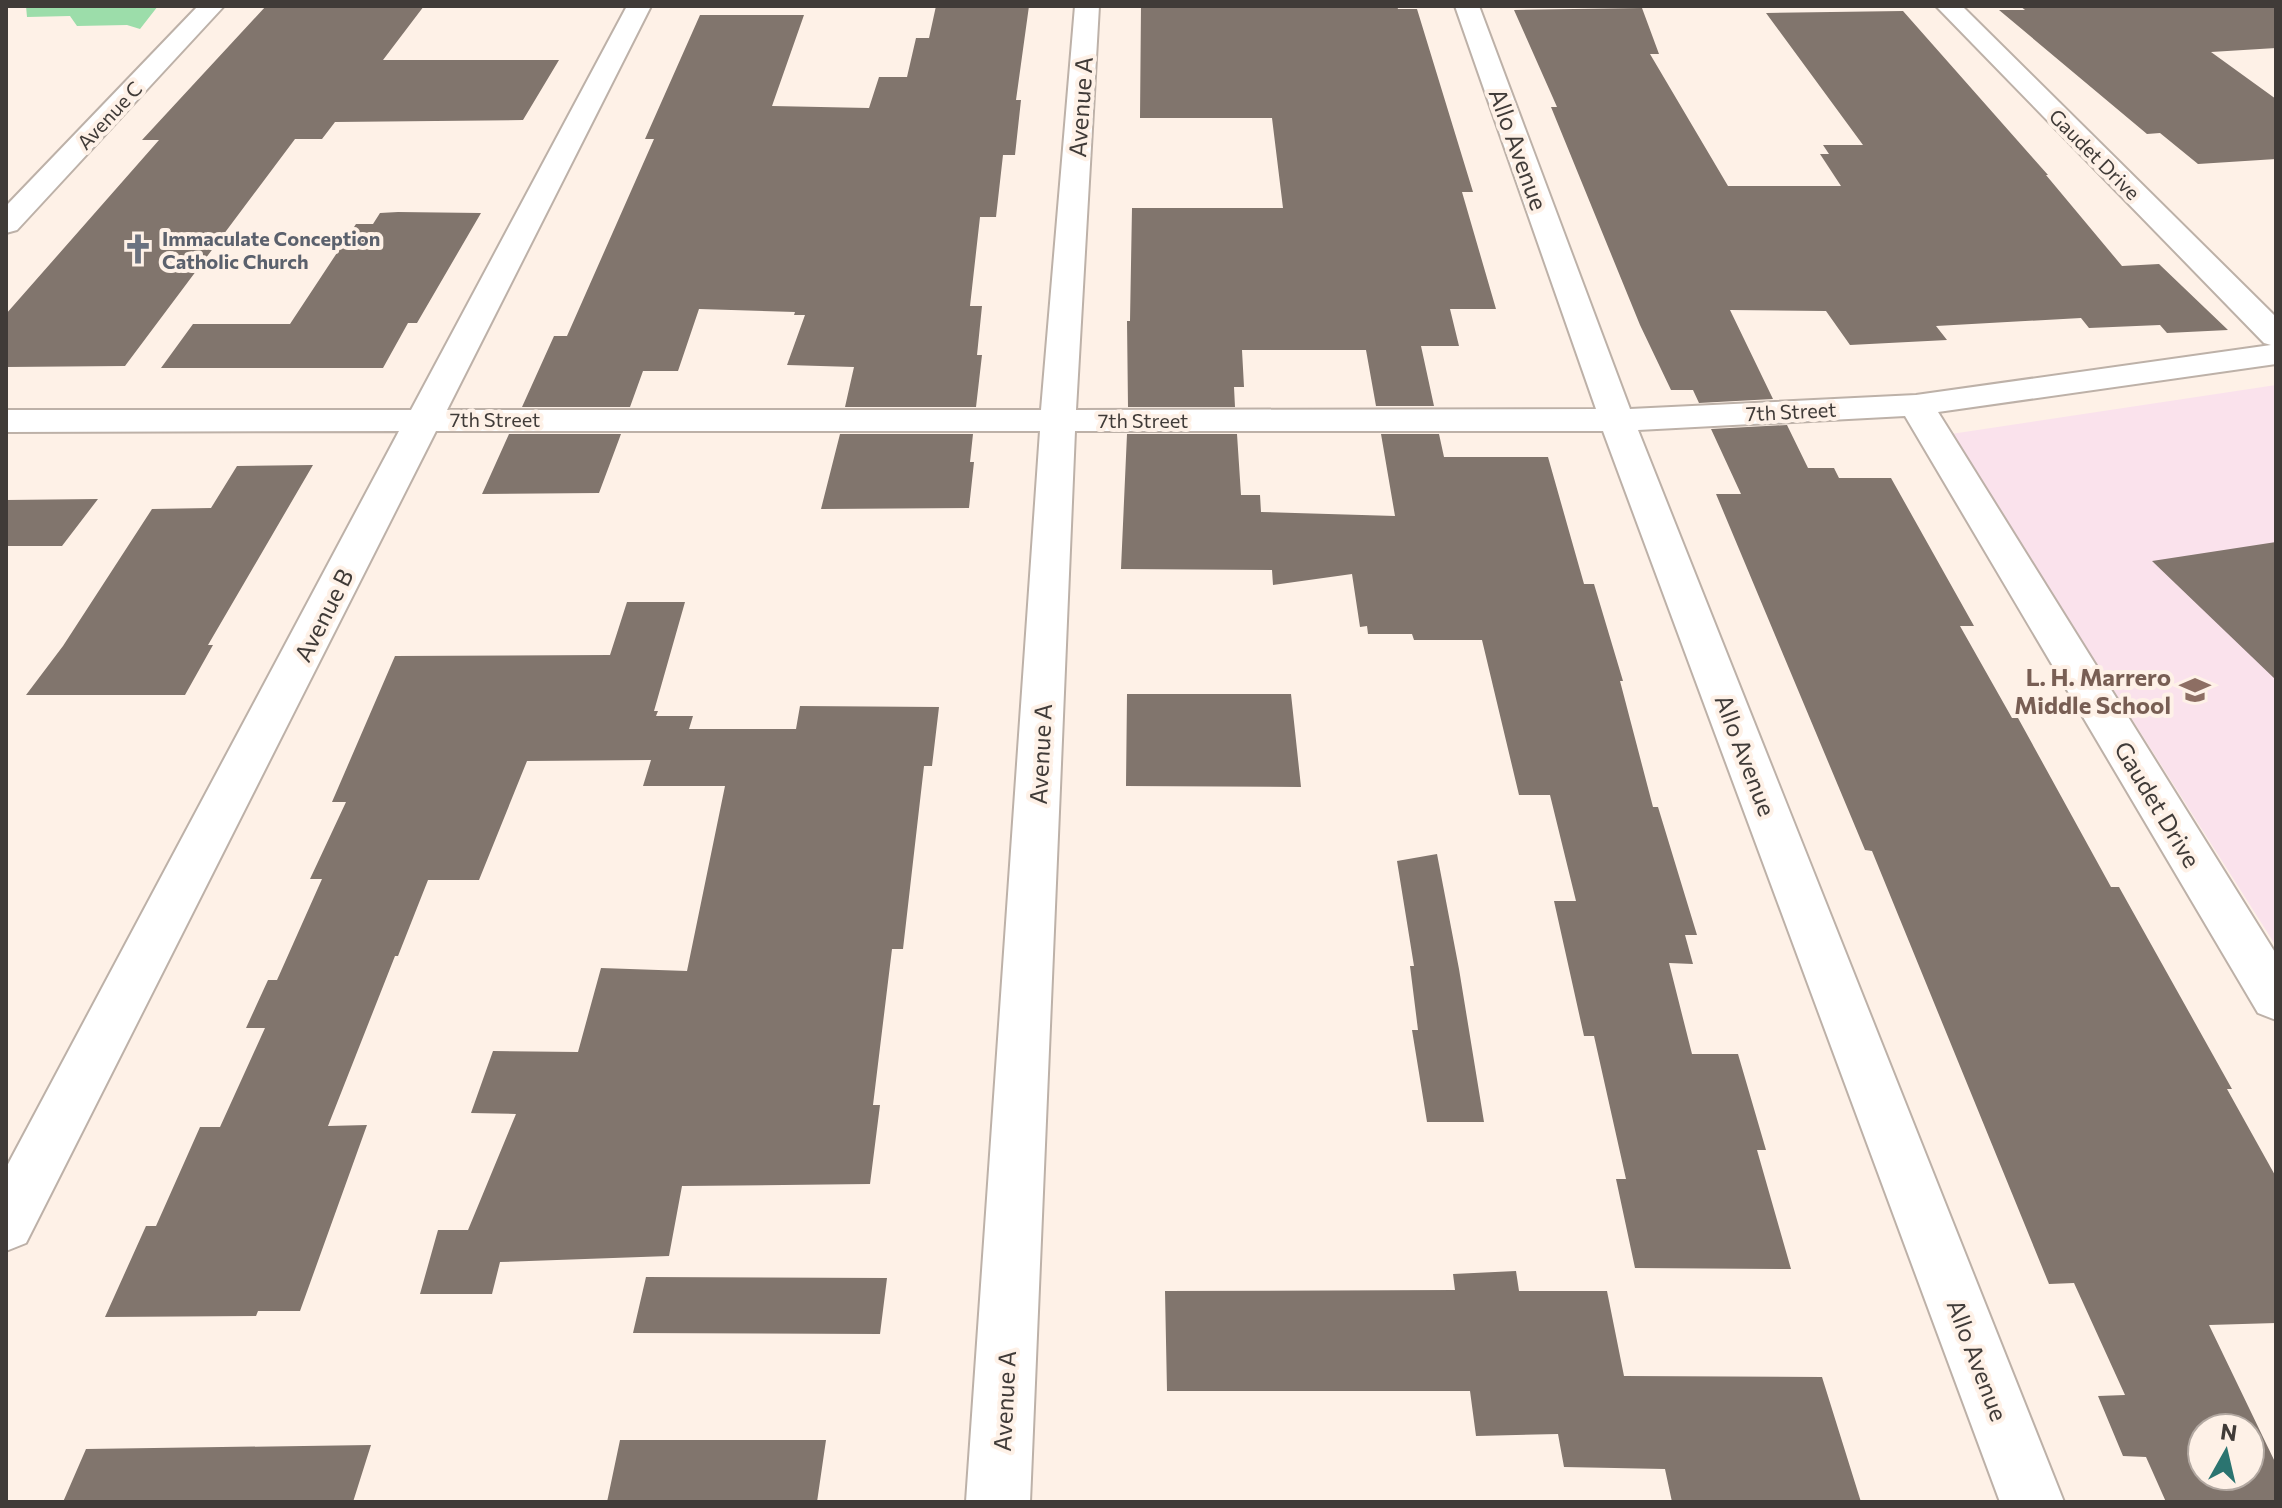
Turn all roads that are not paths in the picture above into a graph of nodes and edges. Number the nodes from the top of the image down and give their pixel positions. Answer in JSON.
{"nodes":[{"id":1,"x":212,"y":6,"type":"edge"},
{"id":2,"x":639,"y":6,"type":"edge"},
{"id":3,"x":1087,"y":6,"type":"edge"},
{"id":4,"x":1467,"y":6,"type":"edge"},
{"id":5,"x":1948,"y":6,"type":"edge"},
{"id":6,"x":11,"y":213,"type":"edge"},
{"id":7,"x":2276,"y":336,"type":"edge"},
{"id":8,"x":2276,"y":354,"type":"edge"},
{"id":9,"x":1916,"y":405,"type":"junction"},
{"id":10,"x":425,"y":419,"type":"junction"},
{"id":11,"x":1058,"y":420,"type":"junction"},
{"id":12,"x":1617,"y":420,"type":"junction"},
{"id":13,"x":6,"y":421,"type":"edge"},
{"id":14,"x":2276,"y":998,"type":"edge"},
{"id":15,"x":6,"y":1224,"type":"edge"},
{"id":16,"x":998,"y":1502,"type":"edge"},
{"id":17,"x":2032,"y":1502,"type":"edge"}],
"edges":[{"from":1,"to":6,"type":"street","name":"Avenue C"},
{"from":2,"to":10,"type":"street","name":"Avenue B"},
{"from":3,"to":11,"type":"street","name":"Avenue A"},
{"from":4,"to":12,"type":"street","name":"Allo Avenue"},
{"from":5,"to":7,"type":"street","name":"Gaudet Drive"},
{"from":8,"to":9,"type":"street","name":"7th Street"},
{"from":9,"to":12,"type":"street","name":"7th Street"},
{"from":9,"to":14,"type":"street","name":"Gaudet Drive"},
{"from":10,"to":11,"type":"street","name":"7th Street"},
{"from":10,"to":13,"type":"street","name":"7th Street"},
{"from":10,"to":15,"type":"street","name":"Avenue B"},
{"from":11,"to":12,"type":"street","name":"7th Street"},
{"from":11,"to":16,"type":"street","name":"Avenue A"},
{"from":12,"to":17,"type":"street","name":"Allo Avenue"}]}
